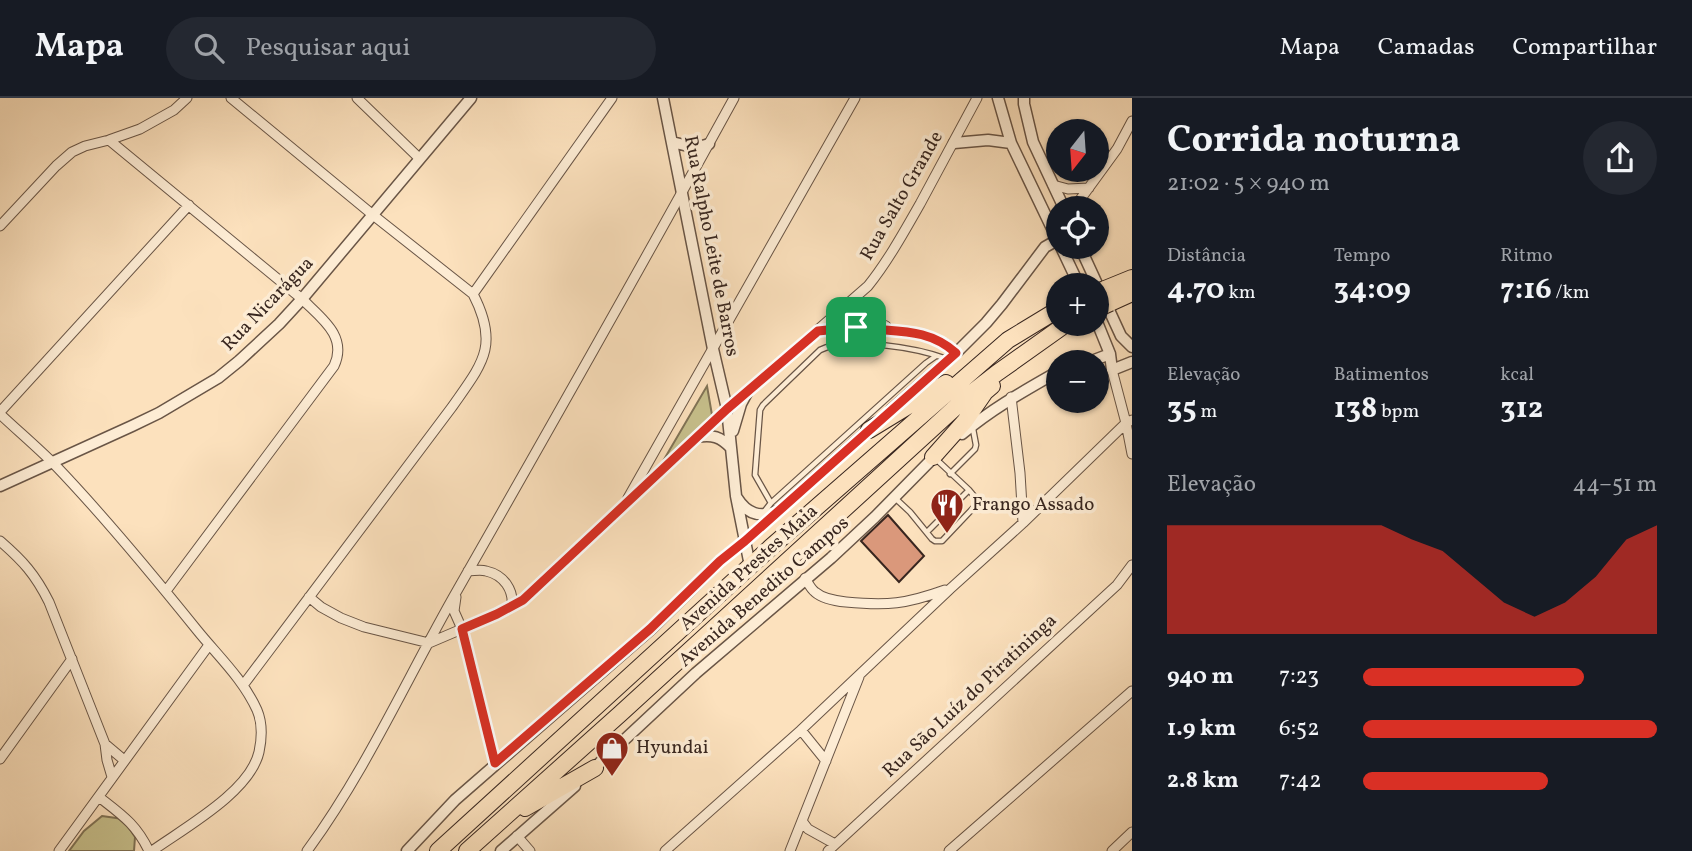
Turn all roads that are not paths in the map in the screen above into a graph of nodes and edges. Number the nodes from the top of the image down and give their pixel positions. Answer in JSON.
{"nodes":[{"id":1,"x":187,"y":98,"type":"edge"},
{"id":2,"x":231,"y":98,"type":"edge"},
{"id":3,"x":357,"y":98,"type":"edge"},
{"id":4,"x":471,"y":98,"type":"edge"},
{"id":5,"x":612,"y":98,"type":"edge"},
{"id":6,"x":621,"y":98,"type":"edge"},
{"id":7,"x":663,"y":98,"type":"edge"},
{"id":8,"x":734,"y":98,"type":"edge"},
{"id":9,"x":855,"y":98,"type":"edge"},
{"id":10,"x":977,"y":98,"type":"edge"},
{"id":11,"x":998,"y":98,"type":"edge"},
{"id":12,"x":1024,"y":98,"type":"edge"},
{"id":13,"x":607,"y":107,"type":"junction"},
{"id":14,"x":1132,"y":121,"type":"edge"},
{"id":15,"x":109,"y":140,"type":"junction"},
{"id":16,"x":672,"y":142,"type":"junction"},
{"id":17,"x":954,"y":142,"type":"junction"},
{"id":18,"x":1011,"y":143,"type":"junction"},
{"id":19,"x":709,"y":144,"type":"junction"},
{"id":20,"x":419,"y":158,"type":"junction"},
{"id":21,"x":1053,"y":185,"type":"junction"},
{"id":22,"x":1089,"y":188,"type":"junction"},
{"id":23,"x":682,"y":192,"type":"junction"},
{"id":24,"x":1058,"y":196,"type":"edge"},
{"id":25,"x":1083,"y":196,"type":"edge"},
{"id":26,"x":189,"y":205,"type":"junction"},
{"id":27,"x":373,"y":215,"type":"junction"},
{"id":28,"x":1046,"y":215,"type":"edge"},
{"id":29,"x":0,"y":226,"type":"edge"},
{"id":30,"x":1046,"y":247,"type":"edge"},
{"id":31,"x":1086,"y":259,"type":"edge"},
{"id":32,"x":1132,"y":269,"type":"edge"},
{"id":33,"x":1132,"y":278,"type":"edge"},
{"id":34,"x":474,"y":294,"type":"junction"},
{"id":35,"x":1114,"y":296,"type":"edge"},
{"id":36,"x":302,"y":299,"type":"junction"},
{"id":37,"x":854,"y":299,"type":"junction"},
{"id":38,"x":840,"y":311,"type":"junction"},
{"id":39,"x":1046,"y":317,"type":"edge"},
{"id":40,"x":856,"y":327,"type":"junction"},
{"id":41,"x":894,"y":330,"type":"junction"},
{"id":42,"x":818,"y":331,"type":"junction"},
{"id":43,"x":1049,"y":336,"type":"edge"},
{"id":44,"x":1103,"y":336,"type":"edge"},
{"id":45,"x":1121,"y":336,"type":"junction"},
{"id":46,"x":1009,"y":340,"type":"junction"},
{"id":47,"x":1132,"y":347,"type":"edge"},
{"id":48,"x":713,"y":349,"type":"junction"},
{"id":49,"x":1024,"y":354,"type":"junction"},
{"id":50,"x":1110,"y":354,"type":"junction"},
{"id":51,"x":937,"y":355,"type":"junction"},
{"id":52,"x":952,"y":356,"type":"junction"},
{"id":53,"x":1132,"y":362,"type":"edge"},
{"id":54,"x":1112,"y":370,"type":"junction"},
{"id":55,"x":1046,"y":378,"type":"edge"},
{"id":56,"x":748,"y":391,"type":"junction"},
{"id":57,"x":1012,"y":397,"type":"junction"},
{"id":58,"x":1122,"y":408,"type":"junction"},
{"id":59,"x":727,"y":409,"type":"junction"},
{"id":60,"x":0,"y":413,"type":"edge"},
{"id":61,"x":1132,"y":413,"type":"edge"},
{"id":62,"x":1129,"y":422,"type":"edge"},
{"id":63,"x":972,"y":425,"type":"junction"},
{"id":64,"x":869,"y":430,"type":"junction"},
{"id":65,"x":697,"y":437,"type":"junction"},
{"id":66,"x":731,"y":448,"type":"junction"},
{"id":67,"x":1132,"y":454,"type":"edge"},
{"id":68,"x":933,"y":457,"type":"junction"},
{"id":69,"x":53,"y":463,"type":"junction"},
{"id":70,"x":950,"y":474,"type":"junction"},
{"id":71,"x":0,"y":486,"type":"edge"},
{"id":72,"x":969,"y":490,"type":"junction"},
{"id":73,"x":736,"y":496,"type":"junction"},
{"id":74,"x":894,"y":497,"type":"junction"},
{"id":75,"x":623,"y":507,"type":"junction"},
{"id":76,"x":775,"y":507,"type":"junction"},
{"id":77,"x":1023,"y":523,"type":"junction"},
{"id":78,"x":927,"y":532,"type":"junction"},
{"id":79,"x":0,"y":541,"type":"edge"},
{"id":80,"x":745,"y":541,"type":"junction"},
{"id":81,"x":1132,"y":565,"type":"edge"},
{"id":82,"x":750,"y":566,"type":"junction"},
{"id":83,"x":468,"y":571,"type":"junction"},
{"id":84,"x":805,"y":578,"type":"junction"},
{"id":85,"x":950,"y":589,"type":"junction"},
{"id":86,"x":166,"y":591,"type":"junction"},
{"id":87,"x":456,"y":592,"type":"junction"},
{"id":88,"x":309,"y":597,"type":"junction"},
{"id":89,"x":512,"y":607,"type":"junction"},
{"id":90,"x":462,"y":629,"type":"junction"},
{"id":91,"x":429,"y":643,"type":"junction"},
{"id":92,"x":209,"y":645,"type":"junction"},
{"id":93,"x":72,"y":659,"type":"junction"},
{"id":94,"x":861,"y":673,"type":"junction"},
{"id":95,"x":244,"y":684,"type":"junction"},
{"id":96,"x":1132,"y":691,"type":"edge"},
{"id":97,"x":801,"y":730,"type":"junction"},
{"id":98,"x":105,"y":744,"type":"junction"},
{"id":99,"x":0,"y":759,"type":"edge"},
{"id":100,"x":124,"y":760,"type":"junction"},
{"id":101,"x":826,"y":761,"type":"junction"},
{"id":102,"x":495,"y":763,"type":"junction"},
{"id":103,"x":595,"y":768,"type":"junction"},
{"id":104,"x":112,"y":777,"type":"junction"},
{"id":105,"x":99,"y":797,"type":"junction"},
{"id":106,"x":802,"y":821,"type":"junction"},
{"id":107,"x":496,"y":825,"type":"junction"},
{"id":108,"x":1132,"y":832,"type":"edge"},
{"id":109,"x":517,"y":836,"type":"junction"},
{"id":110,"x":832,"y":848,"type":"edge"},
{"id":111,"x":59,"y":851,"type":"edge"},
{"id":112,"x":151,"y":851,"type":"edge"},
{"id":113,"x":307,"y":851,"type":"edge"},
{"id":114,"x":407,"y":851,"type":"edge"},
{"id":115,"x":438,"y":851,"type":"edge"},
{"id":116,"x":467,"y":851,"type":"edge"},
{"id":117,"x":501,"y":851,"type":"edge"},
{"id":118,"x":530,"y":851,"type":"edge"},
{"id":119,"x":665,"y":851,"type":"edge"},
{"id":120,"x":790,"y":851,"type":"edge"},
{"id":121,"x":949,"y":851,"type":"edge"},
{"id":122,"x":1112,"y":851,"type":"edge"}],
"edges":[{"from":1,"to":15,"type":"street"},
{"from":2,"to":27,"type":"street"},
{"from":3,"to":20,"type":"street"},
{"from":4,"to":20,"type":"street","name":"Rua Nicarágua"},
{"from":5,"to":13,"type":"street"},
{"from":6,"to":13,"type":"street"},
{"from":7,"to":16,"type":"street","name":"Rua Ralpho Leite de Barros"},
{"from":8,"to":19,"type":"street"},
{"from":9,"to":48,"type":"street"},
{"from":10,"to":17,"type":"street","name":"Rua Salto Grande"},
{"from":11,"to":18,"type":"street"},
{"from":12,"to":21,"type":"street"},
{"from":13,"to":34,"type":"street"},
{"from":14,"to":22,"type":"street"},
{"from":15,"to":26,"type":"street"},
{"from":15,"to":29,"type":"street"},
{"from":16,"to":19,"type":"street"},
{"from":16,"to":23,"type":"street","name":"Rua Ralpho Leite de Barros"},
{"from":17,"to":18,"type":"street"},
{"from":17,"to":37,"type":"street","name":"Rua Salto Grande"},
{"from":18,"to":28,"type":"street"},
{"from":19,"to":23,"type":"street"},
{"from":20,"to":27,"type":"street","name":"Rua Nicarágua"},
{"from":21,"to":22,"type":"street"},
{"from":21,"to":24,"type":"street"},
{"from":22,"to":25,"type":"street"},
{"from":23,"to":48,"type":"street","name":"Rua Ralpho Leite de Barros"},
{"from":23,"to":83,"type":"street"},
{"from":26,"to":36,"type":"street"},
{"from":26,"to":60,"type":"street"},
{"from":27,"to":34,"type":"street"},
{"from":27,"to":36,"type":"street","name":"Rua Nicarágua"},
{"from":30,"to":52,"type":"street"},
{"from":31,"to":45,"type":"street"},
{"from":32,"to":35,"type":"highway"},
{"from":33,"to":35,"type":"highway"},
{"from":34,"to":88,"type":"street"},
{"from":36,"to":69,"type":"street","name":"Rua Nicarágua"},
{"from":36,"to":86,"type":"street"},
{"from":37,"to":38,"type":"street","name":"Rua Salto Grande"},
{"from":37,"to":41,"type":"street"},
{"from":38,"to":40,"type":"street"},
{"from":38,"to":42,"type":"street","name":"Rua Salto Grande"},
{"from":39,"to":46,"type":"highway","name":"Avenida Prestes Maia"},
{"from":40,"to":41,"type":"street"},
{"from":40,"to":42,"type":"street"},
{"from":41,"to":52,"type":"street"},
{"from":42,"to":56,"type":"street","name":"Rua Salto Grande"},
{"from":43,"to":49,"type":"highway","name":"Avenida Prestes Maia"},
{"from":44,"to":50,"type":"street"},
{"from":45,"to":47,"type":"street"},
{"from":45,"to":50,"type":"street"},
{"from":46,"to":64,"type":"highway"},
{"from":46,"to":82,"type":"highway","name":"Avenida Prestes Maia"},
{"from":48,"to":59,"type":"street","name":"Rua Ralpho Leite de Barros"},
{"from":48,"to":75,"type":"street"},
{"from":49,"to":68,"type":"highway"},
{"from":49,"to":107,"type":"highway","name":"Avenida Prestes Maia"},
{"from":50,"to":54,"type":"street"},
{"from":51,"to":52,"type":"lane"},
{"from":51,"to":76,"type":"lane"},
{"from":51,"to":76,"type":"lane"},
{"from":52,"to":64,"type":"street"},
{"from":53,"to":54,"type":"street"},
{"from":54,"to":58,"type":"street"},
{"from":55,"to":57,"type":"street","name":"Avenida Benedito Campos"},
{"from":56,"to":59,"type":"street","name":"Rua Salto Grande"},
{"from":56,"to":66,"type":"street"},
{"from":57,"to":63,"type":"street","name":"Avenida Benedito Campos"},
{"from":57,"to":77,"type":"street"},
{"from":58,"to":61,"type":"street"},
{"from":58,"to":62,"type":"street"},
{"from":59,"to":65,"type":"street","name":"Rua Salto Grande"},
{"from":59,"to":66,"type":"street","name":"Rua Ralpho Leite de Barros"},
{"from":60,"to":69,"type":"street"},
{"from":62,"to":67,"type":"street"},
{"from":62,"to":77,"type":"street"},
{"from":63,"to":68,"type":"street","name":"Avenida Benedito Campos"},
{"from":63,"to":70,"type":"lane"},
{"from":64,"to":76,"type":"street"},
{"from":65,"to":66,"type":"street"},
{"from":65,"to":75,"type":"street","name":"Rua Salto Grande"},
{"from":66,"to":73,"type":"street","name":"Rua Ralpho Leite de Barros"},
{"from":68,"to":70,"type":"lane"},
{"from":68,"to":74,"type":"street","name":"Avenida Benedito Campos"},
{"from":69,"to":71,"type":"street","name":"Rua Nicarágua"},
{"from":69,"to":86,"type":"street"},
{"from":70,"to":72,"type":"lane"},
{"from":72,"to":78,"type":"lane"},
{"from":72,"to":78,"type":"lane"},
{"from":73,"to":76,"type":"street"},
{"from":73,"to":80,"type":"street","name":"Rua Ralpho Leite de Barros"},
{"from":74,"to":78,"type":"lane"},
{"from":74,"to":84,"type":"street","name":"Avenida Benedito Campos"},
{"from":75,"to":89,"type":"street","name":"Rua Salto Grande"},
{"from":76,"to":80,"type":"street"},
{"from":77,"to":85,"type":"street"},
{"from":79,"to":93,"type":"street"},
{"from":80,"to":82,"type":"street","name":"Rua Ralpho Leite de Barros"},
{"from":80,"to":102,"type":"street"},
{"from":81,"to":110,"type":"street","name":"Rua São Luíz do Piratininga"},
{"from":82,"to":115,"type":"highway","name":"Avenida Prestes Maia"},
{"from":83,"to":87,"type":"street"},
{"from":83,"to":89,"type":"street"},
{"from":84,"to":85,"type":"street"},
{"from":84,"to":103,"type":"street","name":"Avenida Benedito Campos"},
{"from":85,"to":94,"type":"street"},
{"from":86,"to":92,"type":"street"},
{"from":87,"to":90,"type":"street"},
{"from":87,"to":91,"type":"street"},
{"from":88,"to":91,"type":"street"},
{"from":88,"to":95,"type":"street"},
{"from":89,"to":90,"type":"street","name":"Rua Salto Grande"},
{"from":90,"to":91,"type":"street","name":"Rua Salto Grande"},
{"from":90,"to":102,"type":"street"},
{"from":91,"to":113,"type":"street"},
{"from":92,"to":95,"type":"street"},
{"from":92,"to":100,"type":"street"},
{"from":93,"to":98,"type":"street"},
{"from":93,"to":99,"type":"street"},
{"from":94,"to":97,"type":"street"},
{"from":94,"to":101,"type":"street"},
{"from":95,"to":112,"type":"street"},
{"from":96,"to":121,"type":"street"},
{"from":97,"to":101,"type":"street"},
{"from":97,"to":119,"type":"street"},
{"from":98,"to":100,"type":"street"},
{"from":98,"to":104,"type":"street"},
{"from":100,"to":104,"type":"street"},
{"from":101,"to":106,"type":"street"},
{"from":102,"to":114,"type":"street"},
{"from":103,"to":107,"type":"highway"},
{"from":103,"to":109,"type":"street","name":"Avenida Benedito Campos"},
{"from":104,"to":105,"type":"street"},
{"from":105,"to":111,"type":"street"},
{"from":105,"to":112,"type":"street"},
{"from":106,"to":110,"type":"street"},
{"from":106,"to":120,"type":"street"},
{"from":107,"to":116,"type":"highway","name":"Avenida Prestes Maia"},
{"from":108,"to":122,"type":"street"},
{"from":109,"to":117,"type":"street","name":"Avenida Benedito Campos"},
{"from":109,"to":118,"type":"street"}]}
